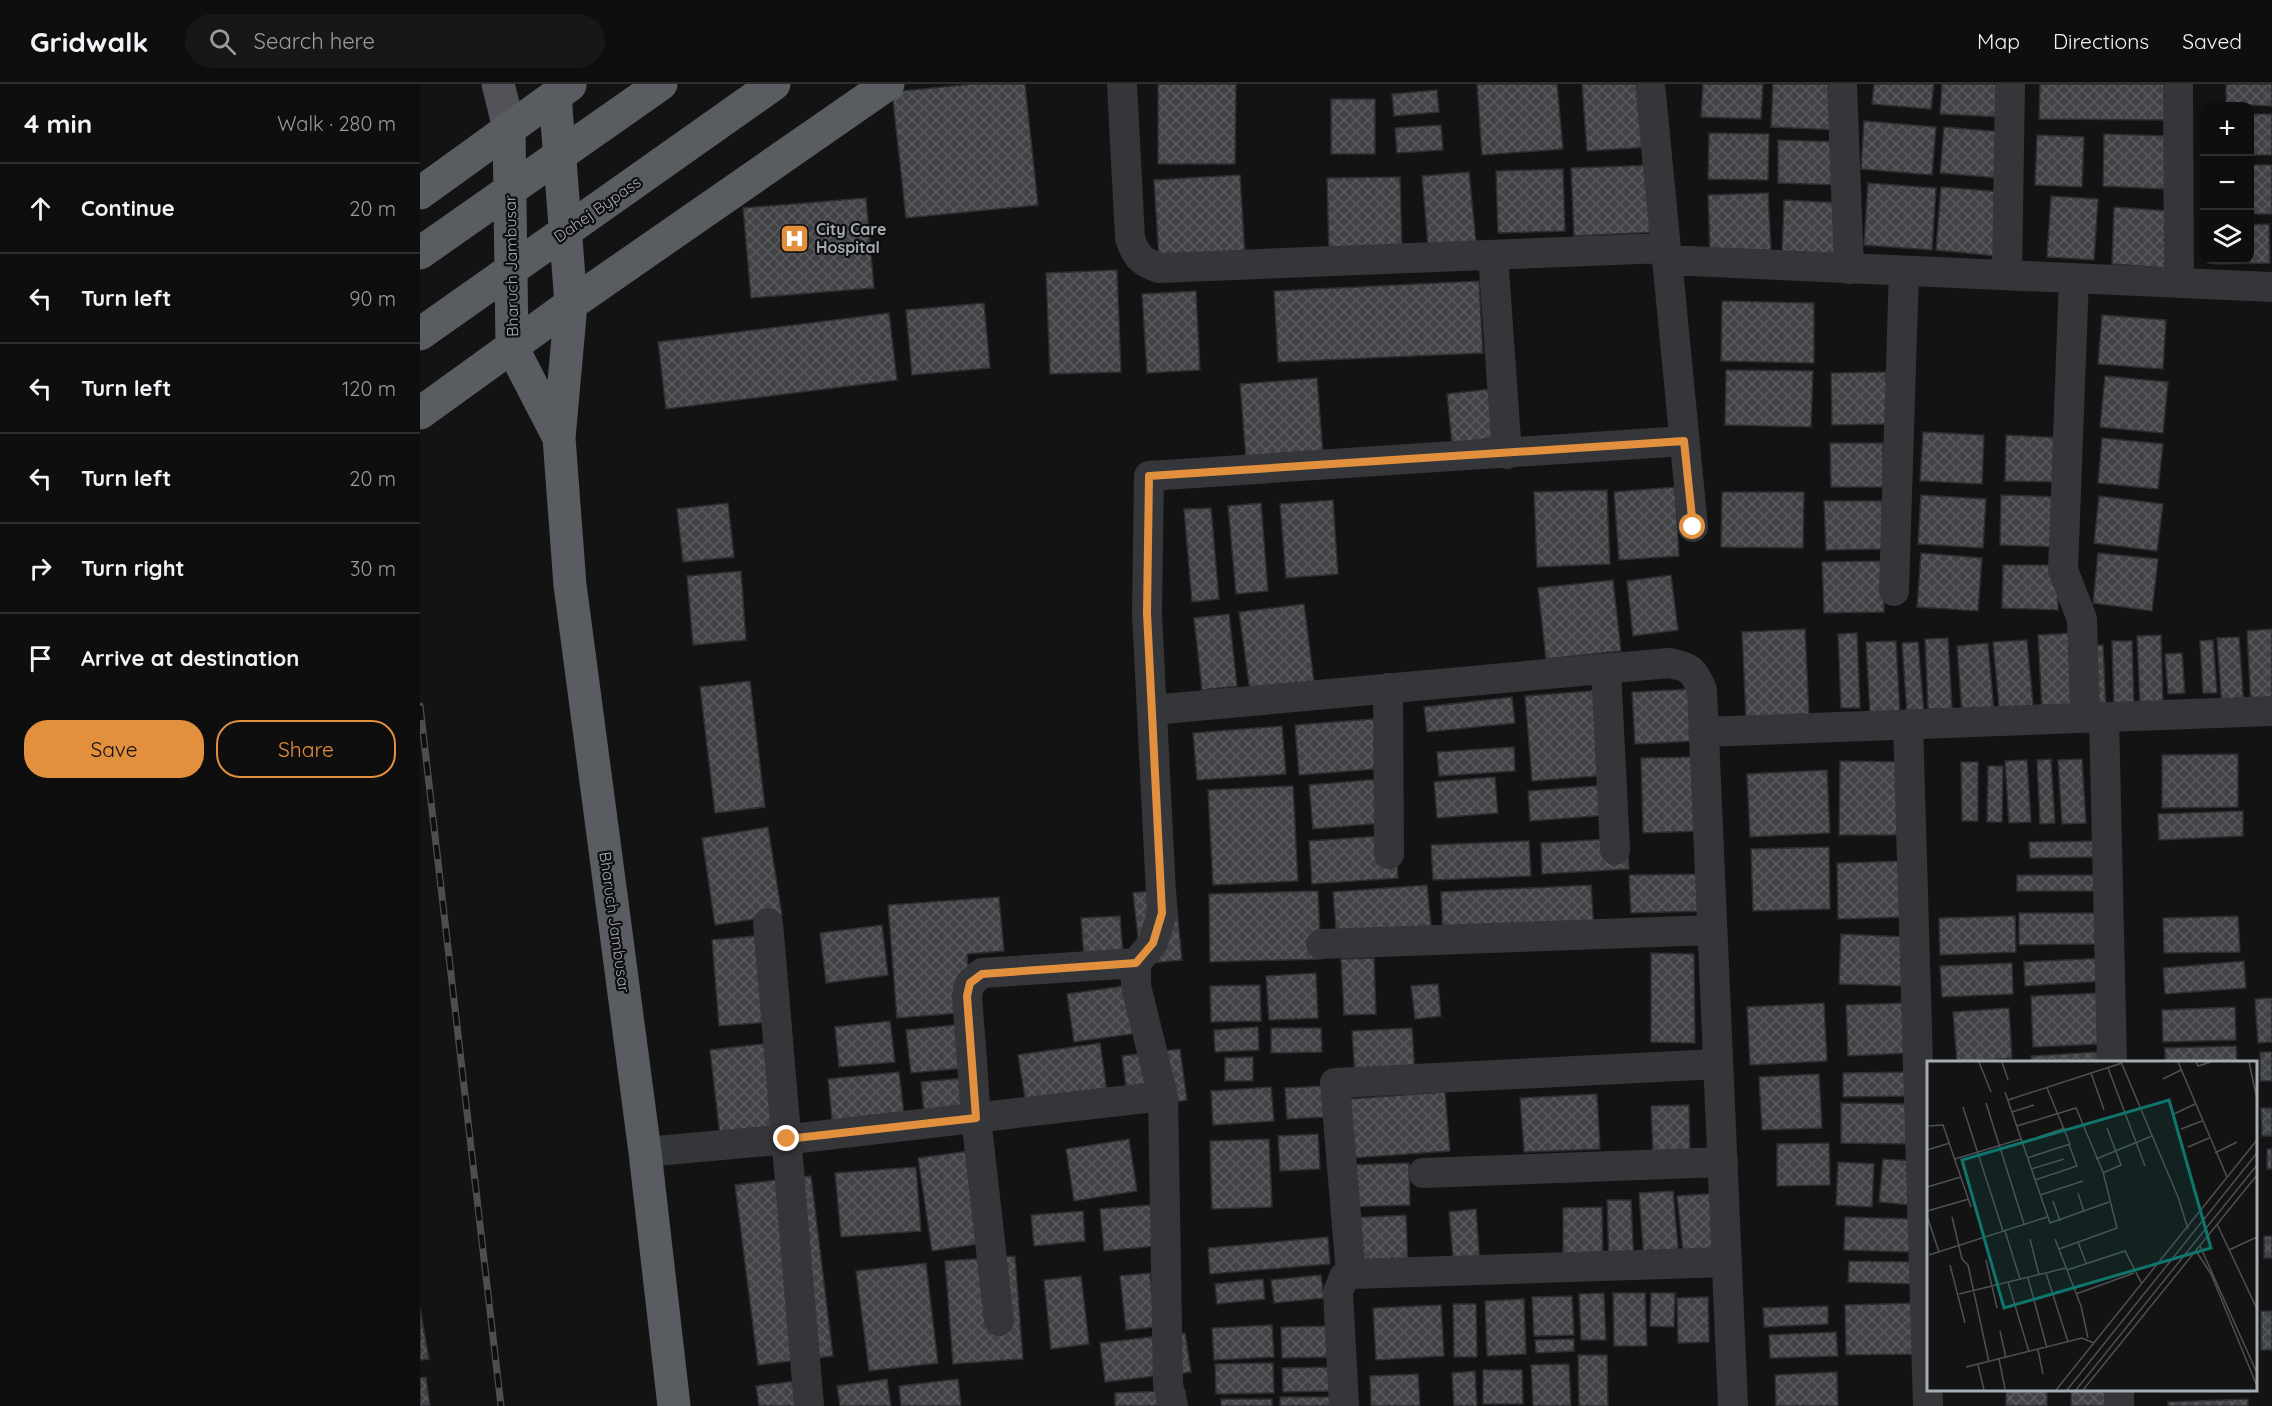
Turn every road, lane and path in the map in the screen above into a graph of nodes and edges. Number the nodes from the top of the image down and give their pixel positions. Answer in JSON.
{"nodes":[{"id":1,"x":498,"y":84,"type":"edge"},
{"id":2,"x":661,"y":84,"type":"edge"},
{"id":3,"x":774,"y":84,"type":"edge"},
{"id":4,"x":888,"y":84,"type":"edge"},
{"id":5,"x":1122,"y":84,"type":"edge"},
{"id":6,"x":1650,"y":84,"type":"edge"},
{"id":7,"x":1842,"y":84,"type":"edge"},
{"id":8,"x":2010,"y":84,"type":"edge"},
{"id":9,"x":2178,"y":84,"type":"edge"},
{"id":10,"x":559,"y":88,"type":"edge"},
{"id":11,"x":509,"y":128,"type":"junction"},
{"id":12,"x":420,"y":192,"type":"edge"},
{"id":13,"x":420,"y":254,"type":"edge"},
{"id":14,"x":1666,"y":254,"type":"junction"},
{"id":15,"x":1493,"y":255,"type":"junction"},
{"id":16,"x":1849,"y":268,"type":"junction"},
{"id":17,"x":1904,"y":271,"type":"junction"},
{"id":18,"x":2007,"y":275,"type":"junction"},
{"id":19,"x":2074,"y":278,"type":"junction"},
{"id":20,"x":2179,"y":283,"type":"junction"},
{"id":21,"x":2272,"y":287,"type":"edge"},
{"id":22,"x":571,"y":304,"type":"junction"},
{"id":23,"x":420,"y":334,"type":"edge"},
{"id":24,"x":512,"y":347,"type":"junction"},
{"id":25,"x":420,"y":413,"type":"edge"},
{"id":26,"x":559,"y":438,"type":"junction"},
{"id":27,"x":1684,"y":441,"type":"junction"},
{"id":28,"x":1507,"y":454,"type":"junction"},
{"id":29,"x":1693,"y":527,"type":"dead end"},
{"id":30,"x":1894,"y":591,"type":"dead end"},
{"id":31,"x":1606,"y":669,"type":"junction"},
{"id":32,"x":1388,"y":688,"type":"junction"},
{"id":33,"x":1152,"y":710,"type":"junction"},
{"id":34,"x":2272,"y":711,"type":"edge"},
{"id":35,"x":2095,"y":717,"type":"junction"},
{"id":36,"x":1908,"y":724,"type":"junction"},
{"id":37,"x":1703,"y":732,"type":"junction"},
{"id":38,"x":1615,"y":850,"type":"dead end"},
{"id":39,"x":1389,"y":854,"type":"dead end"},
{"id":40,"x":768,"y":923,"type":"dead end"},
{"id":41,"x":1712,"y":930,"type":"junction"},
{"id":42,"x":1321,"y":944,"type":"dead end"},
{"id":43,"x":1136,"y":963,"type":"junction"},
{"id":44,"x":2112,"y":1061,"type":"edge"},
{"id":45,"x":1718,"y":1064,"type":"junction"},
{"id":46,"x":1163,"y":1096,"type":"junction"},
{"id":47,"x":976,"y":1118,"type":"junction"},
{"id":48,"x":787,"y":1139,"type":"junction"},
{"id":49,"x":645,"y":1152,"type":"junction"},
{"id":50,"x":1723,"y":1162,"type":"junction"},
{"id":51,"x":1423,"y":1173,"type":"dead end"},
{"id":52,"x":1727,"y":1262,"type":"junction"},
{"id":53,"x":1352,"y":1274,"type":"junction"},
{"id":54,"x":999,"y":1321,"type":"dead end"},
{"id":55,"x":1927,"y":1372,"type":"edge"},
{"id":56,"x":1928,"y":1391,"type":"edge"},
{"id":57,"x":674,"y":1406,"type":"edge"},
{"id":58,"x":809,"y":1406,"type":"edge"},
{"id":59,"x":1173,"y":1406,"type":"edge"},
{"id":60,"x":1344,"y":1406,"type":"edge"},
{"id":61,"x":1733,"y":1406,"type":"edge"},
{"id":62,"x":1928,"y":1406,"type":"edge"}],
"edges":[{"from":1,"to":11,"type":"main road","name":"Bharuch Jambusar"},
{"from":2,"to":13,"type":"highway","bridge":true},
{"from":3,"to":23,"type":"highway","name":"Dahej Bypass","bridge":true},
{"from":4,"to":22,"type":"highway"},
{"from":5,"to":15,"type":"street"},
{"from":6,"to":14,"type":"street"},
{"from":7,"to":16,"type":"street"},
{"from":8,"to":18,"type":"street"},
{"from":9,"to":20,"type":"street"},
{"from":10,"to":11,"type":"highway"},
{"from":10,"to":22,"type":"highway","name":"Bharuch Jambusar"},
{"from":11,"to":12,"type":"highway"},
{"from":11,"to":24,"type":"highway","name":"Bharuch Jambusar"},
{"from":14,"to":15,"type":"street"},
{"from":14,"to":16,"type":"street"},
{"from":14,"to":27,"type":"street"},
{"from":15,"to":28,"type":"street"},
{"from":16,"to":17,"type":"street"},
{"from":17,"to":18,"type":"street"},
{"from":17,"to":30,"type":"street"},
{"from":18,"to":19,"type":"street"},
{"from":19,"to":20,"type":"street"},
{"from":19,"to":35,"type":"street"},
{"from":20,"to":21,"type":"street"},
{"from":22,"to":24,"type":"highway"},
{"from":22,"to":26,"type":"highway","name":"Bharuch Jambusar"},
{"from":24,"to":25,"type":"highway"},
{"from":24,"to":26,"type":"highway","name":"Bharuch Jambusar"},
{"from":26,"to":49,"type":"highway","name":"Bharuch Jambusar"},
{"from":27,"to":28,"type":"street"},
{"from":27,"to":29,"type":"street"},
{"from":28,"to":33,"type":"street"},
{"from":31,"to":32,"type":"street"},
{"from":31,"to":37,"type":"street"},
{"from":31,"to":38,"type":"street"},
{"from":32,"to":33,"type":"street"},
{"from":32,"to":39,"type":"street"},
{"from":33,"to":43,"type":"street"},
{"from":34,"to":35,"type":"street"},
{"from":35,"to":36,"type":"street"},
{"from":35,"to":44,"type":"street"},
{"from":36,"to":37,"type":"street"},
{"from":36,"to":55,"type":"street"},
{"from":37,"to":41,"type":"street"},
{"from":40,"to":48,"type":"street"},
{"from":41,"to":42,"type":"street"},
{"from":41,"to":45,"type":"street"},
{"from":43,"to":46,"type":"street"},
{"from":43,"to":47,"type":"street"},
{"from":45,"to":50,"type":"street"},
{"from":45,"to":53,"type":"street"},
{"from":46,"to":47,"type":"street"},
{"from":46,"to":59,"type":"street"},
{"from":47,"to":48,"type":"street"},
{"from":47,"to":54,"type":"street"},
{"from":48,"to":49,"type":"street"},
{"from":48,"to":58,"type":"street"},
{"from":49,"to":57,"type":"highway","name":"Bharuch Jambusar"},
{"from":50,"to":51,"type":"street"},
{"from":50,"to":52,"type":"street"},
{"from":52,"to":53,"type":"street"},
{"from":52,"to":61,"type":"street"},
{"from":53,"to":60,"type":"street"},
{"from":56,"to":62,"type":"street"}]}
